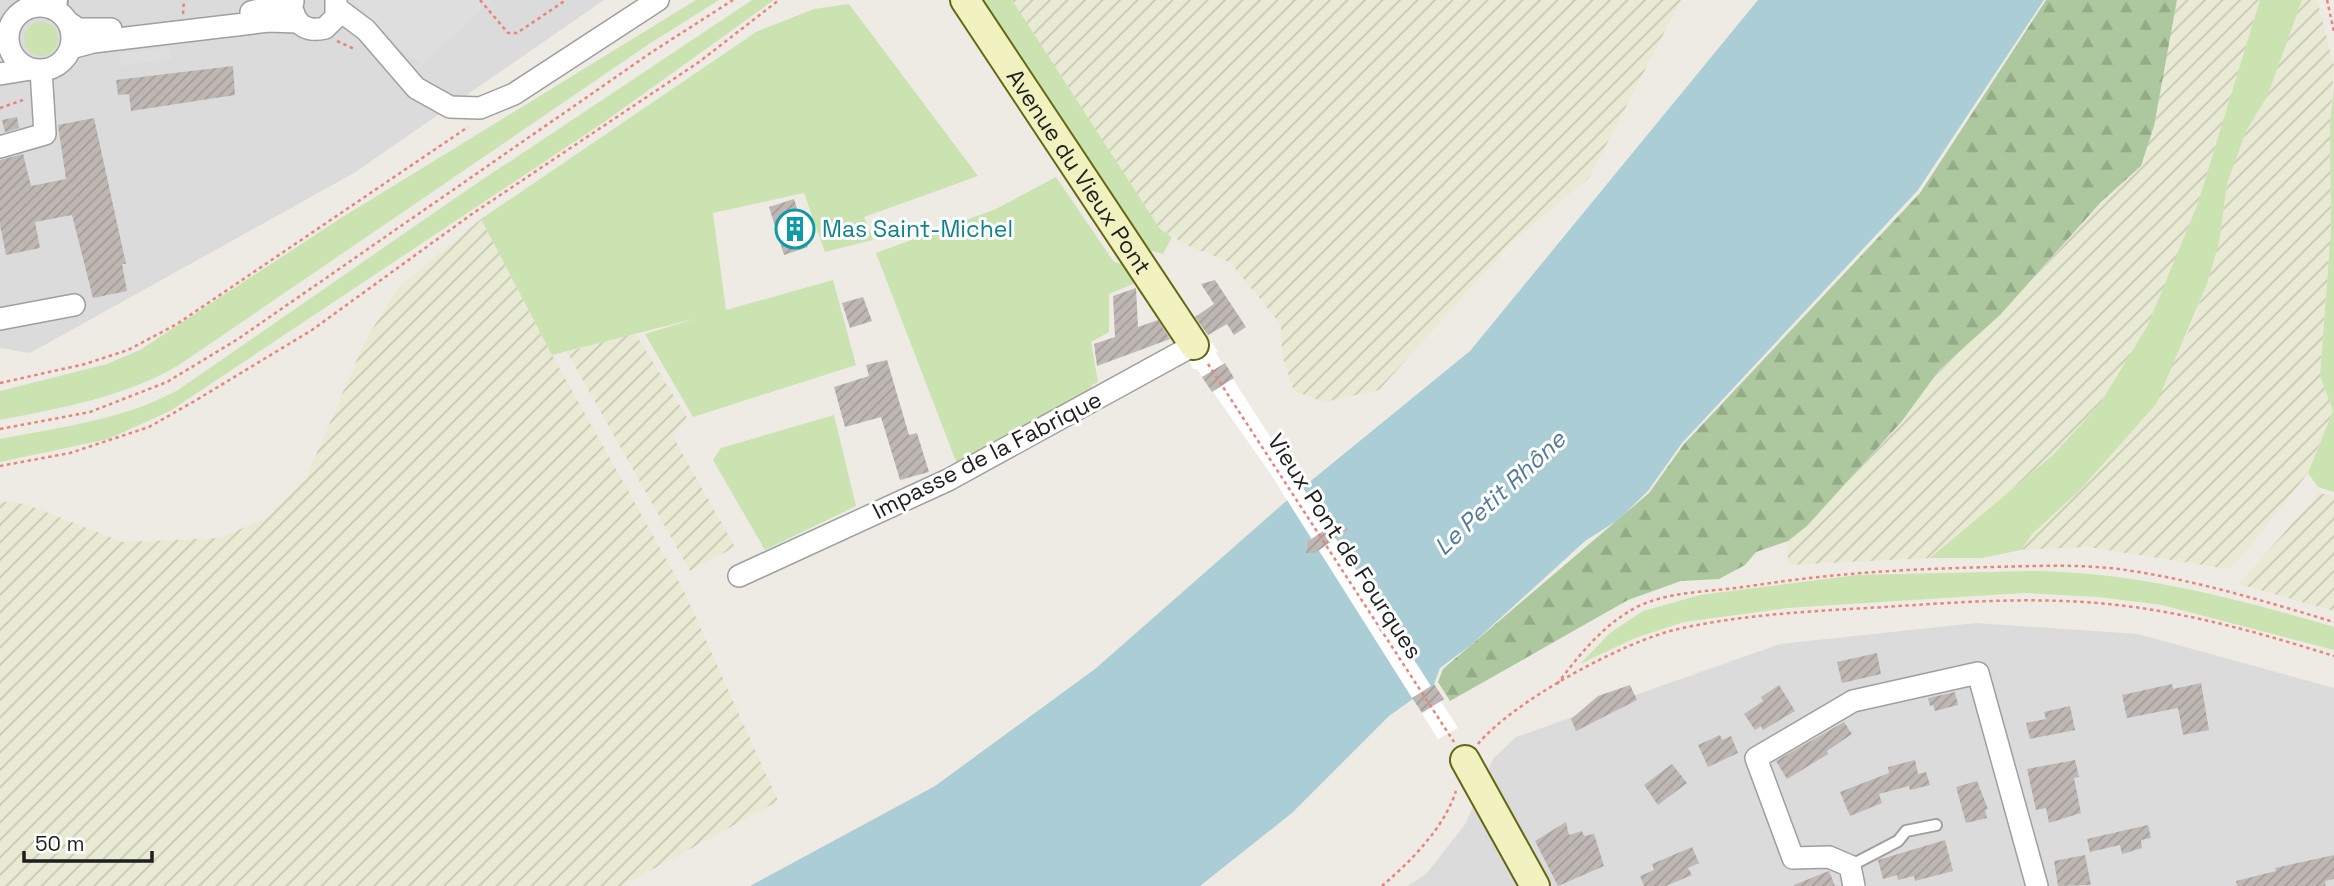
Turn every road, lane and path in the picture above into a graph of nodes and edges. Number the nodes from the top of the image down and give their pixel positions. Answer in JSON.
{"nodes":[{"id":1,"x":480,"y":0,"type":"edge"},
{"id":2,"x":566,"y":0,"type":"edge"},
{"id":3,"x":658,"y":0,"type":"edge"},
{"id":4,"x":733,"y":0,"type":"edge"},
{"id":5,"x":779,"y":0,"type":"edge"},
{"id":6,"x":965,"y":0,"type":"edge"},
{"id":7,"x":2327,"y":0,"type":"edge"},
{"id":8,"x":26,"y":6,"type":"edge"},
{"id":9,"x":295,"y":8,"type":"edge"},
{"id":10,"x":59,"y":9,"type":"edge"},
{"id":11,"x":330,"y":16,"type":"edge"},
{"id":12,"x":2334,"y":32,"type":"edge"},
{"id":13,"x":4,"y":43,"type":"edge"},
{"id":14,"x":71,"y":48,"type":"junction"},
{"id":15,"x":359,"y":52,"type":"dead end"},
{"id":16,"x":36,"y":70,"type":"junction"},
{"id":17,"x":0,"y":74,"type":"edge"},
{"id":18,"x":44,"y":96,"type":"junction"},
{"id":19,"x":1,"y":106,"type":"edge"},
{"id":20,"x":480,"y":108,"type":"junction"},
{"id":21,"x":0,"y":147,"type":"edge"},
{"id":22,"x":74,"y":305,"type":"dead end"},
{"id":23,"x":0,"y":320,"type":"edge"},
{"id":24,"x":1194,"y":345,"type":"joint"},
{"id":25,"x":1216,"y":375,"type":"dead end"},
{"id":26,"x":0,"y":383,"type":"edge"},
{"id":27,"x":0,"y":429,"type":"edge"},
{"id":28,"x":0,"y":466,"type":"edge"},
{"id":29,"x":739,"y":576,"type":"dead end"},
{"id":30,"x":2334,"y":622,"type":"edge"},
{"id":31,"x":2334,"y":656,"type":"edge"},
{"id":32,"x":1555,"y":687,"type":"junction"},
{"id":33,"x":1448,"y":733,"type":"dead end"},
{"id":34,"x":1465,"y":760,"type":"junction"},
{"id":35,"x":1936,"y":825,"type":"dead end"},
{"id":36,"x":1852,"y":876,"type":"edge"},
{"id":37,"x":1382,"y":886,"type":"edge"},
{"id":38,"x":1535,"y":886,"type":"edge"},
{"id":39,"x":2037,"y":886,"type":"edge"}],
"edges":[{"from":1,"to":2,"type":"path"},
{"from":3,"to":20,"type":"street"},
{"from":4,"to":27,"type":"path"},
{"from":5,"to":28,"type":"path"},
{"from":6,"to":24,"type":"street","name":"Avenue du Vieux Pont"},
{"from":7,"to":12,"type":"path"},
{"from":8,"to":10,"type":"street"},
{"from":8,"to":13,"type":"street"},
{"from":9,"to":10,"type":"street"},
{"from":9,"to":11,"type":"street"},
{"from":9,"to":14,"type":"street"},
{"from":10,"to":14,"type":"street"},
{"from":11,"to":15,"type":"path"},
{"from":11,"to":20,"type":"street"},
{"from":13,"to":16,"type":"street"},
{"from":14,"to":16,"type":"street"},
{"from":16,"to":17,"type":"street"},
{"from":16,"to":18,"type":"street"},
{"from":18,"to":19,"type":"path"},
{"from":18,"to":21,"type":"street"},
{"from":20,"to":26,"type":"path"},
{"from":22,"to":23,"type":"street"},
{"from":24,"to":29,"type":"street","name":"Impasse de la Fabrique"},
{"from":25,"to":33,"type":"path","name":"Vieux Pont de Fourques"},
{"from":30,"to":32,"type":"path"},
{"from":31,"to":32,"type":"path"},
{"from":32,"to":34,"type":"path"},
{"from":34,"to":37,"type":"path"},
{"from":34,"to":38,"type":"street"},
{"from":35,"to":36,"type":"lane"},
{"from":36,"to":39,"type":"street"}]}
